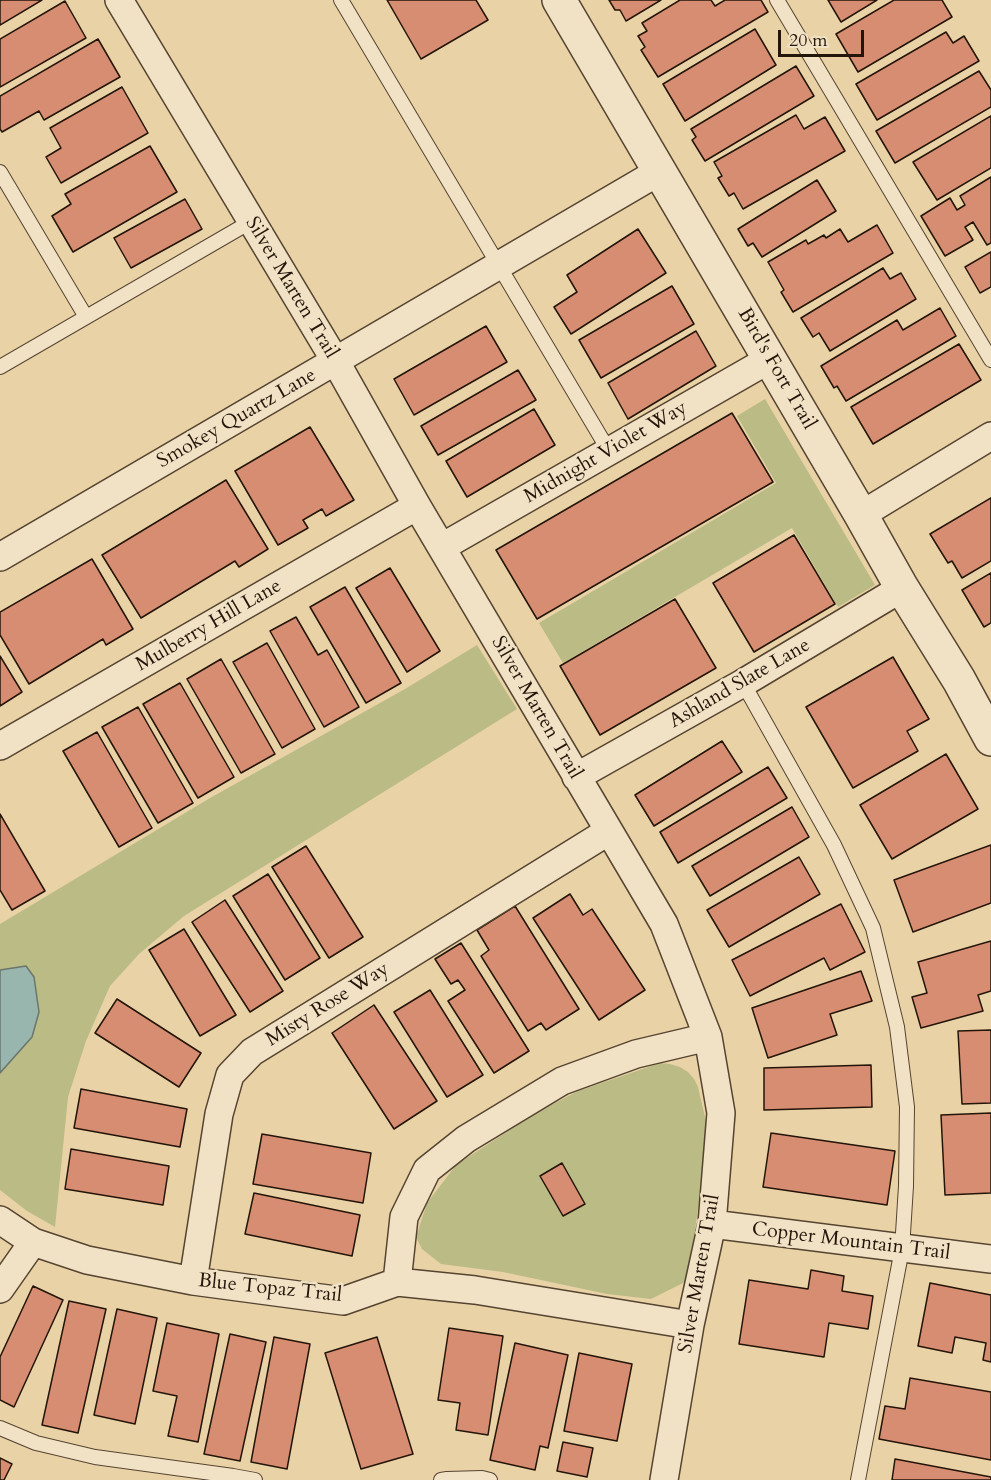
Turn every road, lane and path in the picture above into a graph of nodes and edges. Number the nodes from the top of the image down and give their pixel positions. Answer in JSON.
{"nodes":[{"id":1,"x":119,"y":0,"type":"edge"},
{"id":2,"x":341,"y":0,"type":"edge"},
{"id":3,"x":559,"y":0,"type":"edge"},
{"id":4,"x":777,"y":0,"type":"edge"},
{"id":5,"x":660,"y":171,"type":"junction"},
{"id":6,"x":0,"y":172,"type":"edge"},
{"id":7,"x":252,"y":221,"type":"junction"},
{"id":8,"x":499,"y":266,"type":"junction"},
{"id":9,"x":86,"y":317,"type":"junction"},
{"id":10,"x":770,"y":359,"type":"junction"},
{"id":11,"x":991,"y":360,"type":"edge"},
{"id":12,"x":336,"y":362,"type":"junction"},
{"id":13,"x":0,"y":367,"type":"edge"},
{"id":14,"x":991,"y":436,"type":"edge"},
{"id":15,"x":609,"y":451,"type":"junction"},
{"id":16,"x":417,"y":506,"type":"junction"},
{"id":17,"x":861,"y":514,"type":"junction"},
{"id":18,"x":442,"y":547,"type":"junction"},
{"id":19,"x":3,"y":549,"type":"edge"},
{"id":20,"x":902,"y":588,"type":"junction"},
{"id":21,"x":743,"y":683,"type":"junction"},
{"id":22,"x":991,"y":739,"type":"edge"},
{"id":23,"x":0,"y":746,"type":"edge"},
{"id":24,"x":576,"y":777,"type":"junction"},
{"id":25,"x":609,"y":831,"type":"junction"},
{"id":26,"x":708,"y":1037,"type":"junction"},
{"id":27,"x":0,"y":1220,"type":"edge"},
{"id":28,"x":712,"y":1224,"type":"junction"},
{"id":29,"x":33,"y":1242,"type":"junction"},
{"id":30,"x":902,"y":1249,"type":"junction"},
{"id":31,"x":991,"y":1259,"type":"edge"},
{"id":32,"x":193,"y":1281,"type":"junction"},
{"id":33,"x":397,"y":1282,"type":"junction"},
{"id":34,"x":0,"y":1288,"type":"edge"},
{"id":35,"x":690,"y":1325,"type":"junction"},
{"id":36,"x":0,"y":1428,"type":"edge"},
{"id":37,"x":255,"y":1480,"type":"edge"},
{"id":38,"x":441,"y":1480,"type":"edge"},
{"id":39,"x":490,"y":1480,"type":"edge"},
{"id":40,"x":664,"y":1480,"type":"edge"},
{"id":41,"x":858,"y":1480,"type":"edge"}],
"edges":[{"from":1,"to":7,"type":"street","name":"Silver Marten Trail"},
{"from":2,"to":8,"type":"lane"},
{"from":3,"to":5,"type":"street","name":"Bird's Fort Trail"},
{"from":4,"to":11,"type":"lane"},
{"from":5,"to":8,"type":"street","name":"Smokey Quartz Lane"},
{"from":5,"to":10,"type":"street","name":"Bird's Fort Trail"},
{"from":6,"to":9,"type":"lane"},
{"from":7,"to":9,"type":"lane"},
{"from":7,"to":12,"type":"street","name":"Silver Marten Trail"},
{"from":8,"to":12,"type":"street","name":"Smokey Quartz Lane"},
{"from":8,"to":15,"type":"lane"},
{"from":9,"to":13,"type":"lane"},
{"from":10,"to":15,"type":"street","name":"Midnight Violet Way"},
{"from":10,"to":17,"type":"street","name":"Bird's Fort Trail"},
{"from":12,"to":16,"type":"street","name":"Silver Marten Trail"},
{"from":12,"to":19,"type":"street","name":"Smokey Quartz Lane"},
{"from":14,"to":17,"type":"street"},
{"from":15,"to":18,"type":"street","name":"Midnight Violet Way"},
{"from":16,"to":18,"type":"street","name":"Silver Marten Trail"},
{"from":16,"to":23,"type":"street","name":"Mulberry Hill Lane"},
{"from":17,"to":20,"type":"street","name":"Bird's Fort Trail"},
{"from":18,"to":24,"type":"street","name":"Silver Marten Trail"},
{"from":20,"to":21,"type":"street","name":"Ashland Slate Lane"},
{"from":20,"to":22,"type":"street","name":"Bird's Fort Trail"},
{"from":21,"to":24,"type":"street","name":"Ashland Slate Lane"},
{"from":21,"to":30,"type":"lane"},
{"from":24,"to":25,"type":"street","name":"Silver Marten Trail"},
{"from":25,"to":26,"type":"street","name":"Silver Marten Trail"},
{"from":25,"to":32,"type":"street","name":"Misty Rose Way"},
{"from":26,"to":28,"type":"street","name":"Silver Marten Trail"},
{"from":26,"to":33,"type":"street"},
{"from":27,"to":29,"type":"street","name":"Blue Topaz Trail"},
{"from":28,"to":30,"type":"street","name":"Copper Mountain Trail"},
{"from":28,"to":35,"type":"street","name":"Silver Marten Trail"},
{"from":29,"to":32,"type":"street","name":"Blue Topaz Trail"},
{"from":29,"to":34,"type":"street"},
{"from":30,"to":31,"type":"street","name":"Copper Mountain Trail"},
{"from":30,"to":41,"type":"lane"},
{"from":32,"to":33,"type":"street","name":"Blue Topaz Trail"},
{"from":33,"to":35,"type":"street","name":"Blue Topaz Trail"},
{"from":35,"to":40,"type":"street","name":"Silver Marten Trail"},
{"from":36,"to":37,"type":"lane"},
{"from":38,"to":39,"type":"lane"}]}
